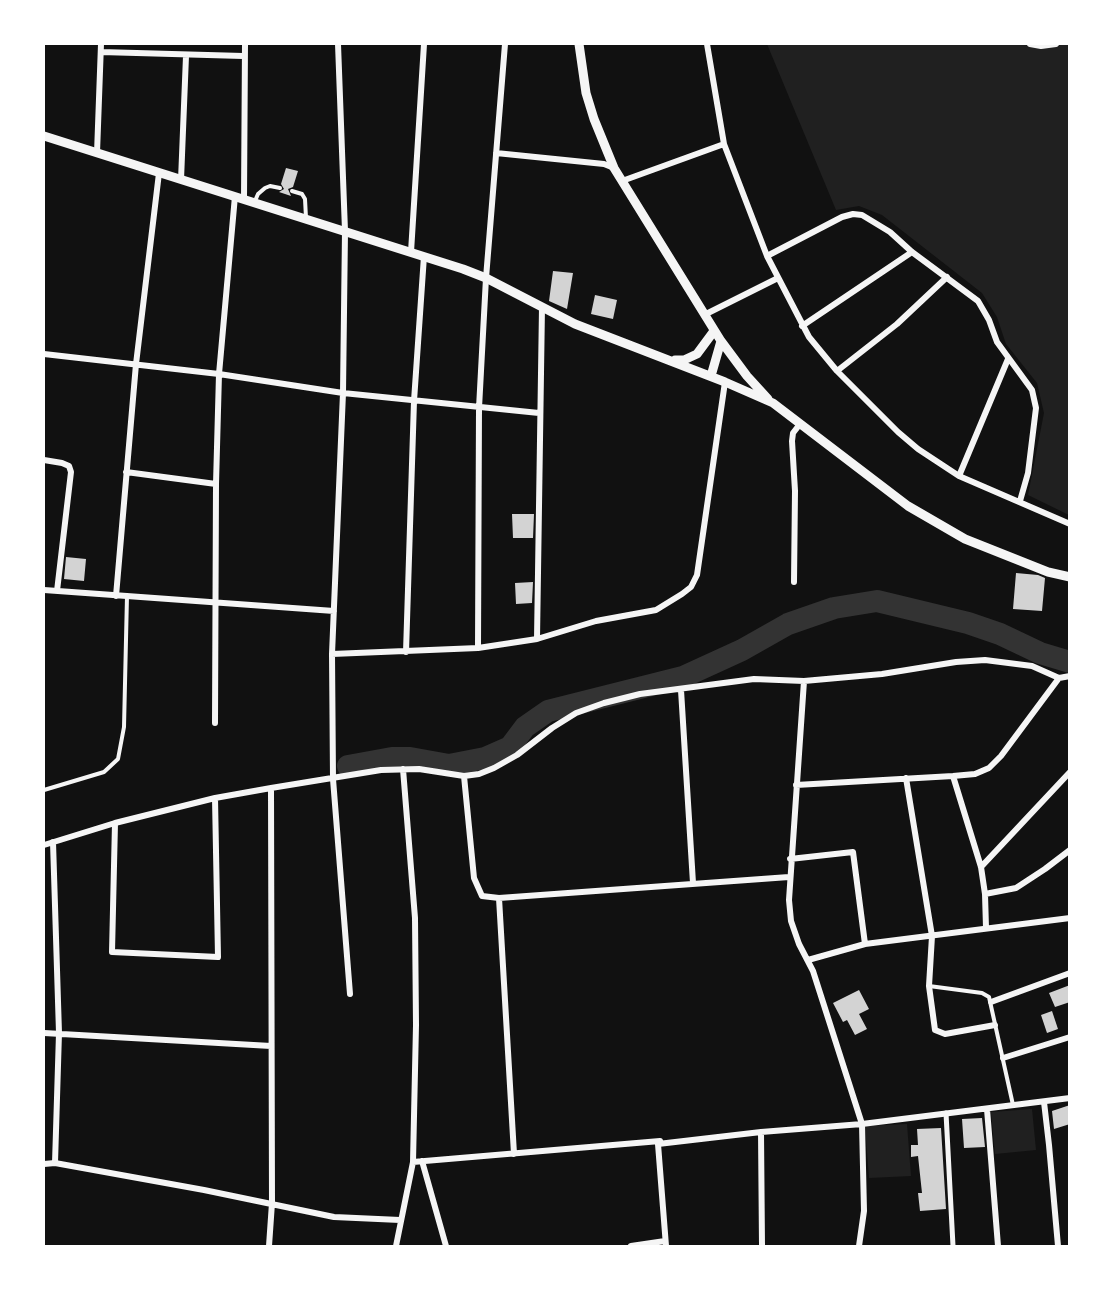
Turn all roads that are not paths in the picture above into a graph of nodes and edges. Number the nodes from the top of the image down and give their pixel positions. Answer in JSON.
{"nodes":[{"id":1,"x":101,"y":44,"type":"edge"},
{"id":2,"x":245,"y":44,"type":"edge"},
{"id":3,"x":338,"y":44,"type":"edge"},
{"id":4,"x":424,"y":44,"type":"edge"},
{"id":5,"x":505,"y":44,"type":"edge"},
{"id":6,"x":579,"y":44,"type":"edge"},
{"id":7,"x":707,"y":44,"type":"edge"},
{"id":8,"x":1030,"y":44,"type":"edge"},
{"id":9,"x":1056,"y":44,"type":"edge"},
{"id":10,"x":101,"y":52,"type":"junction"},
{"id":11,"x":186,"y":56,"type":"junction"},
{"id":12,"x":243,"y":56,"type":"junction"},
{"id":13,"x":44,"y":136,"type":"edge"},
{"id":14,"x":724,"y":144,"type":"junction"},
{"id":15,"x":97,"y":153,"type":"junction"},
{"id":16,"x":496,"y":153,"type":"junction"},
{"id":17,"x":614,"y":168,"type":"junction"},
{"id":18,"x":159,"y":173,"type":"junction"},
{"id":19,"x":181,"y":180,"type":"junction"},
{"id":20,"x":622,"y":181,"type":"junction"},
{"id":21,"x":280,"y":188,"type":"dead end"},
{"id":22,"x":292,"y":191,"type":"dead end"},
{"id":23,"x":239,"y":198,"type":"junction"},
{"id":24,"x":254,"y":202,"type":"junction"},
{"id":25,"x":306,"y":219,"type":"junction"},
{"id":26,"x":345,"y":231,"type":"junction"},
{"id":27,"x":411,"y":252,"type":"junction"},
{"id":28,"x":912,"y":252,"type":"junction"},
{"id":29,"x":424,"y":256,"type":"junction"},
{"id":30,"x":767,"y":256,"type":"junction"},
{"id":31,"x":947,"y":277,"type":"junction"},
{"id":32,"x":486,"y":278,"type":"junction"},
{"id":33,"x":778,"y":278,"type":"junction"},
{"id":34,"x":542,"y":307,"type":"junction"},
{"id":35,"x":704,"y":315,"type":"junction"},
{"id":36,"x":802,"y":326,"type":"junction"},
{"id":37,"x":714,"y":331,"type":"junction"},
{"id":38,"x":720,"y":341,"type":"junction"},
{"id":39,"x":44,"y":354,"type":"edge"},
{"id":40,"x":1008,"y":359,"type":"junction"},
{"id":41,"x":670,"y":360,"type":"junction"},
{"id":42,"x":136,"y":364,"type":"junction"},
{"id":43,"x":837,"y":371,"type":"junction"},
{"id":44,"x":219,"y":374,"type":"junction"},
{"id":45,"x":711,"y":376,"type":"junction"},
{"id":46,"x":725,"y":382,"type":"junction"},
{"id":47,"x":344,"y":393,"type":"junction"},
{"id":48,"x":414,"y":401,"type":"junction"},
{"id":49,"x":773,"y":404,"type":"junction"},
{"id":50,"x":479,"y":408,"type":"junction"},
{"id":51,"x":539,"y":413,"type":"junction"},
{"id":52,"x":800,"y":424,"type":"junction"},
{"id":53,"x":44,"y":460,"type":"edge"},
{"id":54,"x":126,"y":472,"type":"junction"},
{"id":55,"x":960,"y":476,"type":"junction"},
{"id":56,"x":216,"y":484,"type":"junction"},
{"id":57,"x":1020,"y":501,"type":"junction"},
{"id":58,"x":1070,"y":524,"type":"edge"},
{"id":59,"x":1070,"y":577,"type":"edge"},
{"id":60,"x":794,"y":582,"type":"dead end"},
{"id":61,"x":44,"y":590,"type":"edge"},
{"id":62,"x":57,"y":591,"type":"junction"},
{"id":63,"x":116,"y":596,"type":"junction"},
{"id":64,"x":127,"y":596,"type":"junction"},
{"id":65,"x":216,"y":602,"type":"junction"},
{"id":66,"x":334,"y":611,"type":"junction"},
{"id":67,"x":537,"y":639,"type":"junction"},
{"id":68,"x":478,"y":648,"type":"junction"},
{"id":69,"x":406,"y":652,"type":"junction"},
{"id":70,"x":332,"y":654,"type":"junction"},
{"id":71,"x":1070,"y":676,"type":"edge"},
{"id":72,"x":1059,"y":678,"type":"junction"},
{"id":73,"x":804,"y":681,"type":"junction"},
{"id":74,"x":681,"y":690,"type":"junction"},
{"id":75,"x":215,"y":723,"type":"dead end"},
{"id":76,"x":403,"y":769,"type":"junction"},
{"id":77,"x":1070,"y":772,"type":"edge"},
{"id":78,"x":464,"y":776,"type":"junction"},
{"id":79,"x":953,"y":776,"type":"junction"},
{"id":80,"x":906,"y":778,"type":"junction"},
{"id":81,"x":333,"y":779,"type":"junction"},
{"id":82,"x":796,"y":785,"type":"junction"},
{"id":83,"x":271,"y":788,"type":"junction"},
{"id":84,"x":44,"y":790,"type":"edge"},
{"id":85,"x":215,"y":798,"type":"junction"},
{"id":86,"x":116,"y":823,"type":"junction"},
{"id":87,"x":53,"y":842,"type":"junction"},
{"id":88,"x":44,"y":845,"type":"edge"},
{"id":89,"x":1070,"y":850,"type":"edge"},
{"id":90,"x":790,"y":859,"type":"junction"},
{"id":91,"x":981,"y":867,"type":"junction"},
{"id":92,"x":789,"y":877,"type":"junction"},
{"id":93,"x":693,"y":883,"type":"junction"},
{"id":94,"x":985,"y":894,"type":"junction"},
{"id":95,"x":499,"y":898,"type":"junction"},
{"id":96,"x":1070,"y":918,"type":"edge"},
{"id":97,"x":986,"y":928,"type":"junction"},
{"id":98,"x":932,"y":936,"type":"junction"},
{"id":99,"x":865,"y":944,"type":"junction"},
{"id":100,"x":808,"y":960,"type":"junction"},
{"id":101,"x":1070,"y":974,"type":"edge"},
{"id":102,"x":929,"y":986,"type":"junction"},
{"id":103,"x":350,"y":994,"type":"dead end"},
{"id":104,"x":991,"y":1002,"type":"junction"},
{"id":105,"x":995,"y":1025,"type":"junction"},
{"id":106,"x":44,"y":1033,"type":"edge"},
{"id":107,"x":59,"y":1033,"type":"junction"},
{"id":108,"x":1070,"y":1037,"type":"edge"},
{"id":109,"x":272,"y":1046,"type":"junction"},
{"id":110,"x":1003,"y":1058,"type":"junction"},
{"id":111,"x":1070,"y":1098,"type":"edge"},
{"id":112,"x":1044,"y":1102,"type":"junction"},
{"id":113,"x":1013,"y":1105,"type":"junction"},
{"id":114,"x":987,"y":1109,"type":"junction"},
{"id":115,"x":946,"y":1113,"type":"junction"},
{"id":116,"x":862,"y":1124,"type":"junction"},
{"id":117,"x":761,"y":1132,"type":"junction"},
{"id":118,"x":658,"y":1144,"type":"junction"},
{"id":119,"x":514,"y":1154,"type":"junction"},
{"id":120,"x":423,"y":1161,"type":"junction"},
{"id":121,"x":413,"y":1162,"type":"junction"},
{"id":122,"x":55,"y":1163,"type":"junction"},
{"id":123,"x":44,"y":1164,"type":"edge"},
{"id":124,"x":272,"y":1203,"type":"junction"},
{"id":125,"x":400,"y":1220,"type":"junction"},
{"id":126,"x":665,"y":1244,"type":"edge"},
{"id":127,"x":269,"y":1246,"type":"edge"},
{"id":128,"x":396,"y":1246,"type":"edge"},
{"id":129,"x":446,"y":1246,"type":"edge"},
{"id":130,"x":632,"y":1246,"type":"edge"},
{"id":131,"x":762,"y":1246,"type":"edge"},
{"id":132,"x":859,"y":1246,"type":"edge"},
{"id":133,"x":953,"y":1246,"type":"edge"},
{"id":134,"x":998,"y":1246,"type":"edge"},
{"id":135,"x":1058,"y":1246,"type":"edge"}],
"edges":[{"from":1,"to":10,"type":"street"},
{"from":2,"to":12,"type":"street"},
{"from":3,"to":26,"type":"street"},
{"from":4,"to":27,"type":"street"},
{"from":5,"to":16,"type":"street"},
{"from":6,"to":17,"type":"street"},
{"from":7,"to":14,"type":"street"},
{"from":8,"to":9,"type":"street"},
{"from":10,"to":11,"type":"street"},
{"from":10,"to":15,"type":"street"},
{"from":11,"to":12,"type":"street"},
{"from":11,"to":19,"type":"street"},
{"from":12,"to":23,"type":"street"},
{"from":13,"to":15,"type":"street"},
{"from":14,"to":20,"type":"street"},
{"from":14,"to":30,"type":"street"},
{"from":15,"to":18,"type":"street"},
{"from":16,"to":17,"type":"street"},
{"from":16,"to":32,"type":"street"},
{"from":17,"to":20,"type":"street"},
{"from":18,"to":19,"type":"street"},
{"from":18,"to":42,"type":"street"},
{"from":19,"to":23,"type":"street"},
{"from":20,"to":35,"type":"street"},
{"from":21,"to":24,"type":"lane"},
{"from":22,"to":25,"type":"lane"},
{"from":23,"to":24,"type":"street"},
{"from":23,"to":44,"type":"street"},
{"from":24,"to":25,"type":"street"},
{"from":25,"to":26,"type":"street"},
{"from":26,"to":27,"type":"street"},
{"from":26,"to":47,"type":"street"},
{"from":27,"to":29,"type":"street"},
{"from":28,"to":30,"type":"street"},
{"from":28,"to":31,"type":"street"},
{"from":28,"to":36,"type":"street"},
{"from":29,"to":32,"type":"street"},
{"from":29,"to":48,"type":"street"},
{"from":30,"to":33,"type":"street"},
{"from":31,"to":40,"type":"street"},
{"from":31,"to":43,"type":"street"},
{"from":32,"to":34,"type":"street"},
{"from":32,"to":50,"type":"street"},
{"from":33,"to":35,"type":"street"},
{"from":33,"to":36,"type":"street"},
{"from":34,"to":41,"type":"street"},
{"from":34,"to":51,"type":"street"},
{"from":35,"to":37,"type":"street"},
{"from":36,"to":43,"type":"street"},
{"from":37,"to":38,"type":"street"},
{"from":37,"to":41,"type":"street"},
{"from":38,"to":45,"type":"street"},
{"from":38,"to":49,"type":"street"},
{"from":39,"to":42,"type":"street"},
{"from":40,"to":55,"type":"street"},
{"from":40,"to":57,"type":"street"},
{"from":41,"to":45,"type":"street"},
{"from":42,"to":44,"type":"street"},
{"from":42,"to":54,"type":"street"},
{"from":43,"to":55,"type":"street"},
{"from":44,"to":47,"type":"street"},
{"from":44,"to":56,"type":"street"},
{"from":45,"to":46,"type":"street"},
{"from":46,"to":49,"type":"street"},
{"from":46,"to":67,"type":"street"},
{"from":47,"to":48,"type":"street"},
{"from":47,"to":66,"type":"street"},
{"from":48,"to":50,"type":"street"},
{"from":48,"to":69,"type":"street"},
{"from":49,"to":52,"type":"street"},
{"from":50,"to":51,"type":"street"},
{"from":50,"to":68,"type":"street"},
{"from":51,"to":67,"type":"street"},
{"from":52,"to":59,"type":"street"},
{"from":52,"to":60,"type":"street"},
{"from":53,"to":62,"type":"street"},
{"from":54,"to":56,"type":"street"},
{"from":54,"to":63,"type":"street"},
{"from":55,"to":57,"type":"street"},
{"from":56,"to":65,"type":"street"},
{"from":57,"to":58,"type":"street"},
{"from":61,"to":62,"type":"street"},
{"from":62,"to":63,"type":"street"},
{"from":63,"to":64,"type":"street"},
{"from":64,"to":65,"type":"street"},
{"from":64,"to":84,"type":"lane"},
{"from":65,"to":66,"type":"street"},
{"from":65,"to":75,"type":"street"},
{"from":66,"to":70,"type":"street"},
{"from":67,"to":68,"type":"street"},
{"from":68,"to":69,"type":"street"},
{"from":69,"to":70,"type":"street"},
{"from":70,"to":81,"type":"street"},
{"from":71,"to":72,"type":"street"},
{"from":72,"to":73,"type":"street"},
{"from":72,"to":79,"type":"street"},
{"from":73,"to":74,"type":"street"},
{"from":73,"to":82,"type":"street"},
{"from":74,"to":78,"type":"street"},
{"from":74,"to":93,"type":"street"},
{"from":76,"to":78,"type":"street"},
{"from":76,"to":81,"type":"street"},
{"from":76,"to":121,"type":"street"},
{"from":77,"to":91,"type":"street"},
{"from":78,"to":95,"type":"street"},
{"from":79,"to":80,"type":"street"},
{"from":79,"to":91,"type":"street"},
{"from":80,"to":82,"type":"street"},
{"from":80,"to":98,"type":"street"},
{"from":81,"to":83,"type":"street"},
{"from":81,"to":103,"type":"street"},
{"from":82,"to":90,"type":"street"},
{"from":83,"to":85,"type":"street"},
{"from":83,"to":109,"type":"street"},
{"from":85,"to":86,"type":"street"},
{"from":85,"to":86,"type":"street"},
{"from":86,"to":87,"type":"street"},
{"from":87,"to":88,"type":"street"},
{"from":87,"to":107,"type":"street"},
{"from":89,"to":94,"type":"street"},
{"from":90,"to":92,"type":"street"},
{"from":90,"to":99,"type":"street"},
{"from":91,"to":94,"type":"street"},
{"from":92,"to":93,"type":"street"},
{"from":92,"to":100,"type":"street"},
{"from":93,"to":95,"type":"street"},
{"from":94,"to":97,"type":"street"},
{"from":95,"to":119,"type":"street"},
{"from":96,"to":97,"type":"street"},
{"from":97,"to":98,"type":"street"},
{"from":98,"to":99,"type":"street"},
{"from":98,"to":102,"type":"street"},
{"from":99,"to":100,"type":"street"},
{"from":100,"to":116,"type":"street"},
{"from":101,"to":104,"type":"street"},
{"from":102,"to":104,"type":"lane"},
{"from":102,"to":105,"type":"street"},
{"from":104,"to":105,"type":"lane"},
{"from":105,"to":110,"type":"lane"},
{"from":106,"to":107,"type":"street"},
{"from":107,"to":109,"type":"street"},
{"from":107,"to":122,"type":"street"},
{"from":108,"to":110,"type":"street"},
{"from":109,"to":124,"type":"street"},
{"from":110,"to":113,"type":"lane"},
{"from":111,"to":112,"type":"street"},
{"from":112,"to":113,"type":"street"},
{"from":112,"to":135,"type":"street"},
{"from":113,"to":114,"type":"street"},
{"from":114,"to":115,"type":"street"},
{"from":114,"to":134,"type":"street"},
{"from":115,"to":116,"type":"street"},
{"from":115,"to":133,"type":"street"},
{"from":116,"to":117,"type":"street"},
{"from":116,"to":132,"type":"street"},
{"from":117,"to":118,"type":"street"},
{"from":117,"to":131,"type":"street"},
{"from":118,"to":119,"type":"street"},
{"from":118,"to":126,"type":"street"},
{"from":119,"to":120,"type":"street"},
{"from":120,"to":121,"type":"street"},
{"from":120,"to":129,"type":"street"},
{"from":121,"to":125,"type":"street"},
{"from":122,"to":123,"type":"street"},
{"from":122,"to":124,"type":"street"},
{"from":124,"to":125,"type":"street"},
{"from":124,"to":127,"type":"street"},
{"from":125,"to":128,"type":"street"},
{"from":126,"to":130,"type":"street"}]}
